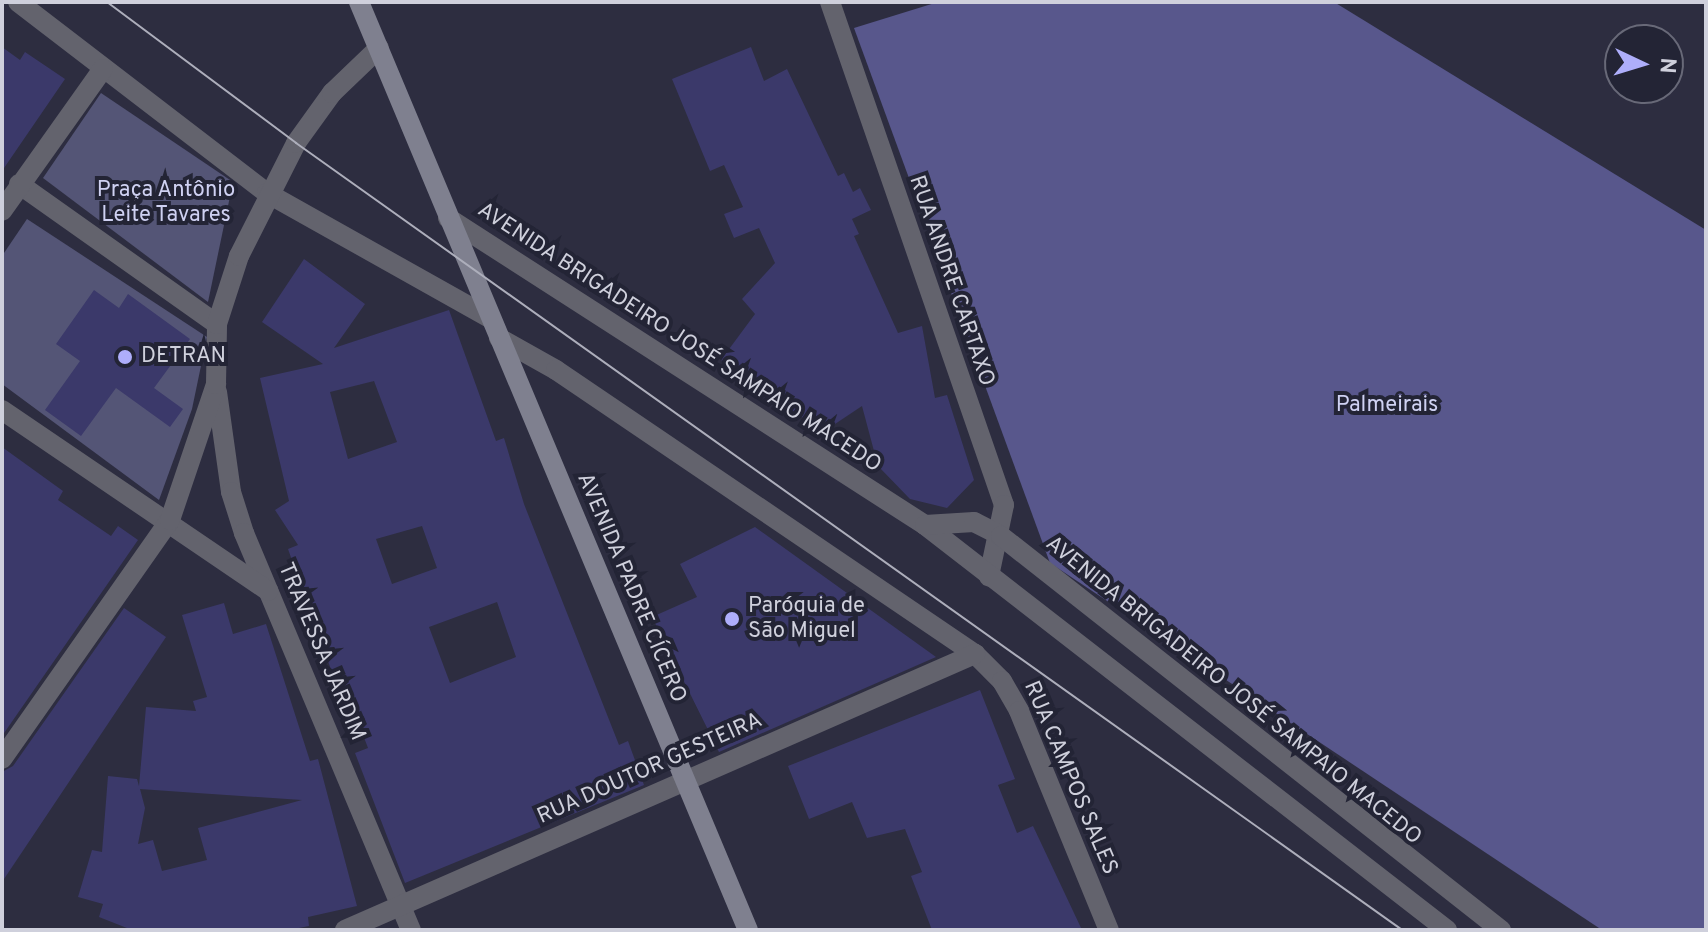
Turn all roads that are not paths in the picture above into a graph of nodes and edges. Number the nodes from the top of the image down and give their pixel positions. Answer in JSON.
{"nodes":[{"id":1,"x":18,"y":2,"type":"edge"},
{"id":2,"x":359,"y":2,"type":"edge"},
{"id":3,"x":830,"y":2,"type":"edge"},
{"id":4,"x":379,"y":48,"type":"junction"},
{"id":5,"x":103,"y":69,"type":"junction"},
{"id":6,"x":19,"y":184,"type":"junction"},
{"id":7,"x":267,"y":193,"type":"junction"},
{"id":8,"x":2,"y":211,"type":"edge"},
{"id":9,"x":448,"y":218,"type":"junction"},
{"id":10,"x":490,"y":318,"type":"junction"},
{"id":11,"x":217,"y":324,"type":"junction"},
{"id":12,"x":499,"y":338,"type":"junction"},
{"id":13,"x":216,"y":384,"type":"junction"},
{"id":14,"x":2,"y":410,"type":"edge"},
{"id":15,"x":170,"y":520,"type":"junction"},
{"id":16,"x":925,"y":525,"type":"junction"},
{"id":17,"x":1001,"y":536,"type":"junction"},
{"id":18,"x":989,"y":576,"type":"junction"},
{"id":19,"x":271,"y":593,"type":"junction"},
{"id":20,"x":975,"y":654,"type":"junction"},
{"id":21,"x":2,"y":759,"type":"edge"},
{"id":22,"x":686,"y":779,"type":"junction"},
{"id":23,"x":401,"y":906,"type":"junction"},
{"id":24,"x":345,"y":930,"type":"edge"},
{"id":25,"x":411,"y":930,"type":"edge"},
{"id":26,"x":748,"y":930,"type":"edge"},
{"id":27,"x":1109,"y":930,"type":"edge"},
{"id":28,"x":1447,"y":930,"type":"edge"},
{"id":29,"x":1501,"y":930,"type":"edge"}],
"edges":[{"from":1,"to":5,"type":"street"},
{"from":2,"to":4,"type":"main road","name":"AVENIDA PADRE CÍCERO"},
{"from":3,"to":17,"type":"street","name":"RUA ANDRE CARTAXO"},
{"from":4,"to":7,"type":"street","name":"TRAVESSA JARDIM"},
{"from":4,"to":9,"type":"main road","name":"AVENIDA PADRE CÍCERO"},
{"from":5,"to":6,"type":"street"},
{"from":5,"to":7,"type":"street"},
{"from":6,"to":8,"type":"street"},
{"from":6,"to":11,"type":"street"},
{"from":7,"to":10,"type":"street"},
{"from":7,"to":11,"type":"street","name":"TRAVESSA JARDIM"},
{"from":9,"to":10,"type":"main road","name":"AVENIDA PADRE CÍCERO"},
{"from":9,"to":16,"type":"street","name":"AVENIDA BRIGADEIRO JOSÉ SAMPAIO MACEDO"},
{"from":10,"to":12,"type":"main road","name":"AVENIDA PADRE CÍCERO"},
{"from":11,"to":13,"type":"street","name":"TRAVESSA JARDIM"},
{"from":12,"to":20,"type":"street"},
{"from":12,"to":22,"type":"main road","name":"AVENIDA PADRE CÍCERO"},
{"from":13,"to":15,"type":"street","name":"TRAVESSA JARDIM"},
{"from":13,"to":19,"type":"street","name":"TRAVESSA JARDIM"},
{"from":14,"to":15,"type":"street"},
{"from":15,"to":19,"type":"street"},
{"from":15,"to":21,"type":"street","name":"TRAVESSA JARDIM"},
{"from":16,"to":17,"type":"street","name":"AVENIDA BRIGADEIRO JOSÉ SAMPAIO MACEDO"},
{"from":16,"to":18,"type":"street","name":"AVENIDA BRIGADEIRO JOSÉ SAMPAIO MACEDO"},
{"from":17,"to":18,"type":"street","name":"RUA ANDRE CARTAXO"},
{"from":17,"to":29,"type":"street","name":"AVENIDA BRIGADEIRO JOSÉ SAMPAIO MACEDO"},
{"from":18,"to":28,"type":"street","name":"AVENIDA BRIGADEIRO JOSÉ SAMPAIO MACEDO"},
{"from":19,"to":23,"type":"street","name":"TRAVESSA JARDIM"},
{"from":20,"to":22,"type":"street","name":"RUA DOUTOR GESTEIRA"},
{"from":20,"to":27,"type":"street","name":"RUA CAMPOS SALES"},
{"from":22,"to":23,"type":"street","name":"RUA DOUTOR GESTEIRA"},
{"from":22,"to":26,"type":"main road","name":"AVENIDA PADRE CÍCERO"},
{"from":23,"to":24,"type":"street","name":"RUA DOUTOR GESTEIRA"},
{"from":23,"to":25,"type":"street","name":"TRAVESSA JARDIM"}]}
